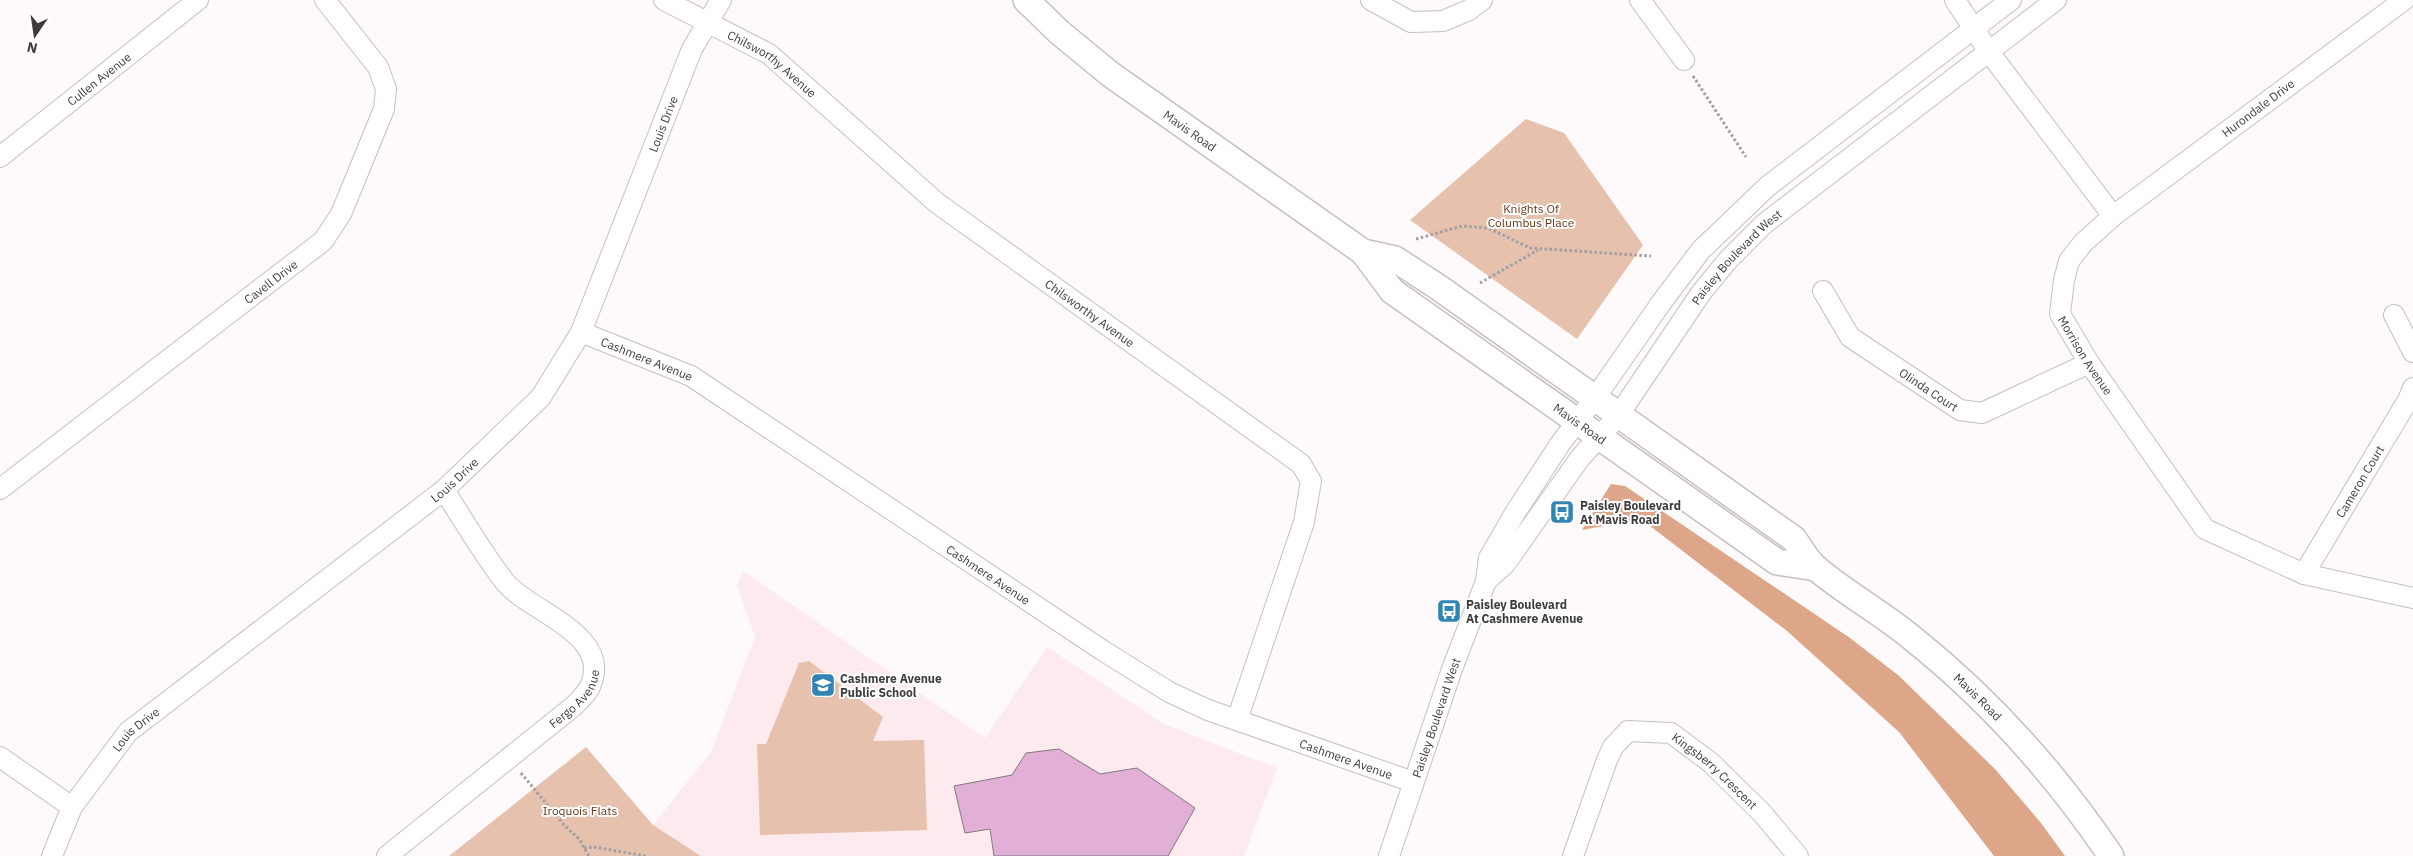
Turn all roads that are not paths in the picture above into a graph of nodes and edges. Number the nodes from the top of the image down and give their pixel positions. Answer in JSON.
{"nodes":[{"id":1,"x":198,"y":0,"type":"edge"},
{"id":2,"x":326,"y":0,"type":"edge"},
{"id":3,"x":664,"y":0,"type":"edge"},
{"id":4,"x":721,"y":0,"type":"edge"},
{"id":5,"x":1026,"y":0,"type":"edge"},
{"id":6,"x":1371,"y":0,"type":"edge"},
{"id":7,"x":1482,"y":0,"type":"edge"},
{"id":8,"x":1640,"y":0,"type":"edge"},
{"id":9,"x":1955,"y":0,"type":"edge"},
{"id":10,"x":2011,"y":0,"type":"edge"},
{"id":11,"x":2056,"y":0,"type":"edge"},
{"id":12,"x":2404,"y":0,"type":"edge"},
{"id":13,"x":707,"y":21,"type":"junction"},
{"id":14,"x":1974,"y":28,"type":"junction"},
{"id":15,"x":1989,"y":52,"type":"junction"},
{"id":16,"x":1684,"y":60,"type":"road end"},
{"id":17,"x":0,"y":157,"type":"edge"},
{"id":18,"x":2113,"y":216,"type":"junction"},
{"id":19,"x":1363,"y":252,"type":"junction"},
{"id":20,"x":1823,"y":291,"type":"dead end"},
{"id":21,"x":2394,"y":315,"type":"dead end"},
{"id":22,"x":581,"y":332,"type":"junction"},
{"id":23,"x":2413,"y":352,"type":"edge"},
{"id":24,"x":2089,"y":363,"type":"junction"},
{"id":25,"x":2413,"y":388,"type":"edge"},
{"id":26,"x":1596,"y":398,"type":"junction"},
{"id":27,"x":1618,"y":416,"type":"junction"},
{"id":28,"x":1577,"y":423,"type":"junction"},
{"id":29,"x":1598,"y":438,"type":"junction"},
{"id":30,"x":0,"y":489,"type":"edge"},
{"id":31,"x":444,"y":490,"type":"junction"},
{"id":32,"x":1816,"y":568,"type":"junction"},
{"id":33,"x":2304,"y":574,"type":"junction"},
{"id":34,"x":1486,"y":582,"type":"junction"},
{"id":35,"x":2413,"y":598,"type":"edge"},
{"id":36,"x":1237,"y":720,"type":"junction"},
{"id":37,"x":0,"y":758,"type":"edge"},
{"id":38,"x":1413,"y":782,"type":"junction"},
{"id":39,"x":72,"y":807,"type":"junction"},
{"id":40,"x":52,"y":856,"type":"edge"},
{"id":41,"x":387,"y":856,"type":"edge"},
{"id":42,"x":1389,"y":856,"type":"edge"},
{"id":43,"x":1573,"y":856,"type":"edge"},
{"id":44,"x":1798,"y":856,"type":"edge"},
{"id":45,"x":2111,"y":856,"type":"edge"}],
"edges":[{"from":1,"to":17,"type":"street","name":"Cullen Avenue"},
{"from":2,"to":30,"type":"street","name":"Cavell Drive"},
{"from":3,"to":13,"type":"street","name":"Chilsworthy Avenue"},
{"from":4,"to":13,"type":"street","name":"Louis Drive"},
{"from":5,"to":19,"type":"main road","name":"Mavis Road"},
{"from":6,"to":7,"type":"street"},
{"from":8,"to":16,"type":"street"},
{"from":9,"to":14,"type":"street"},
{"from":10,"to":14,"type":"street","name":"Paisley Boulevard West"},
{"from":11,"to":15,"type":"street","name":"Paisley Boulevard West"},
{"from":12,"to":18,"type":"street","name":"Hurondale Drive"},
{"from":13,"to":22,"type":"street","name":"Louis Drive"},
{"from":13,"to":36,"type":"street","name":"Chilsworthy Avenue"},
{"from":14,"to":15,"type":"street"},
{"from":14,"to":26,"type":"street","name":"Paisley Boulevard West"},
{"from":15,"to":18,"type":"street"},
{"from":15,"to":27,"type":"street","name":"Paisley Boulevard West"},
{"from":18,"to":24,"type":"street","name":"Morrison Avenue"},
{"from":19,"to":26,"type":"main road","name":"Mavis Road"},
{"from":19,"to":28,"type":"main road","name":"Mavis Road"},
{"from":20,"to":24,"type":"street","name":"Olinda Court"},
{"from":21,"to":23,"type":"street"},
{"from":22,"to":31,"type":"street","name":"Louis Drive"},
{"from":22,"to":36,"type":"street","name":"Cashmere Avenue"},
{"from":24,"to":33,"type":"street","name":"Morrison Avenue"},
{"from":25,"to":33,"type":"street","name":"Cameron Court"},
{"from":26,"to":27,"type":"main road","name":"Mavis Road"},
{"from":26,"to":28,"type":"street","name":"Paisley Boulevard West"},
{"from":27,"to":29,"type":"street","name":"Paisley Boulevard West"},
{"from":27,"to":32,"type":"main road","name":"Mavis Road"},
{"from":28,"to":29,"type":"main road","name":"Mavis Road"},
{"from":28,"to":34,"type":"street","name":"Paisley Boulevard West"},
{"from":29,"to":32,"type":"main road","name":"Mavis Road"},
{"from":29,"to":34,"type":"street","name":"Paisley Boulevard West"},
{"from":31,"to":39,"type":"street","name":"Louis Drive"},
{"from":31,"to":41,"type":"street","name":"Fergo Avenue"},
{"from":32,"to":45,"type":"main road","name":"Mavis Road"},
{"from":33,"to":35,"type":"street","name":"Morrison Avenue"},
{"from":34,"to":38,"type":"street","name":"Paisley Boulevard West"},
{"from":36,"to":38,"type":"street","name":"Cashmere Avenue"},
{"from":37,"to":39,"type":"street"},
{"from":38,"to":42,"type":"street","name":"Paisley Boulevard West"},
{"from":39,"to":40,"type":"street","name":"Louis Drive"},
{"from":43,"to":44,"type":"street","name":"Kingsberry Crescent"}]}
